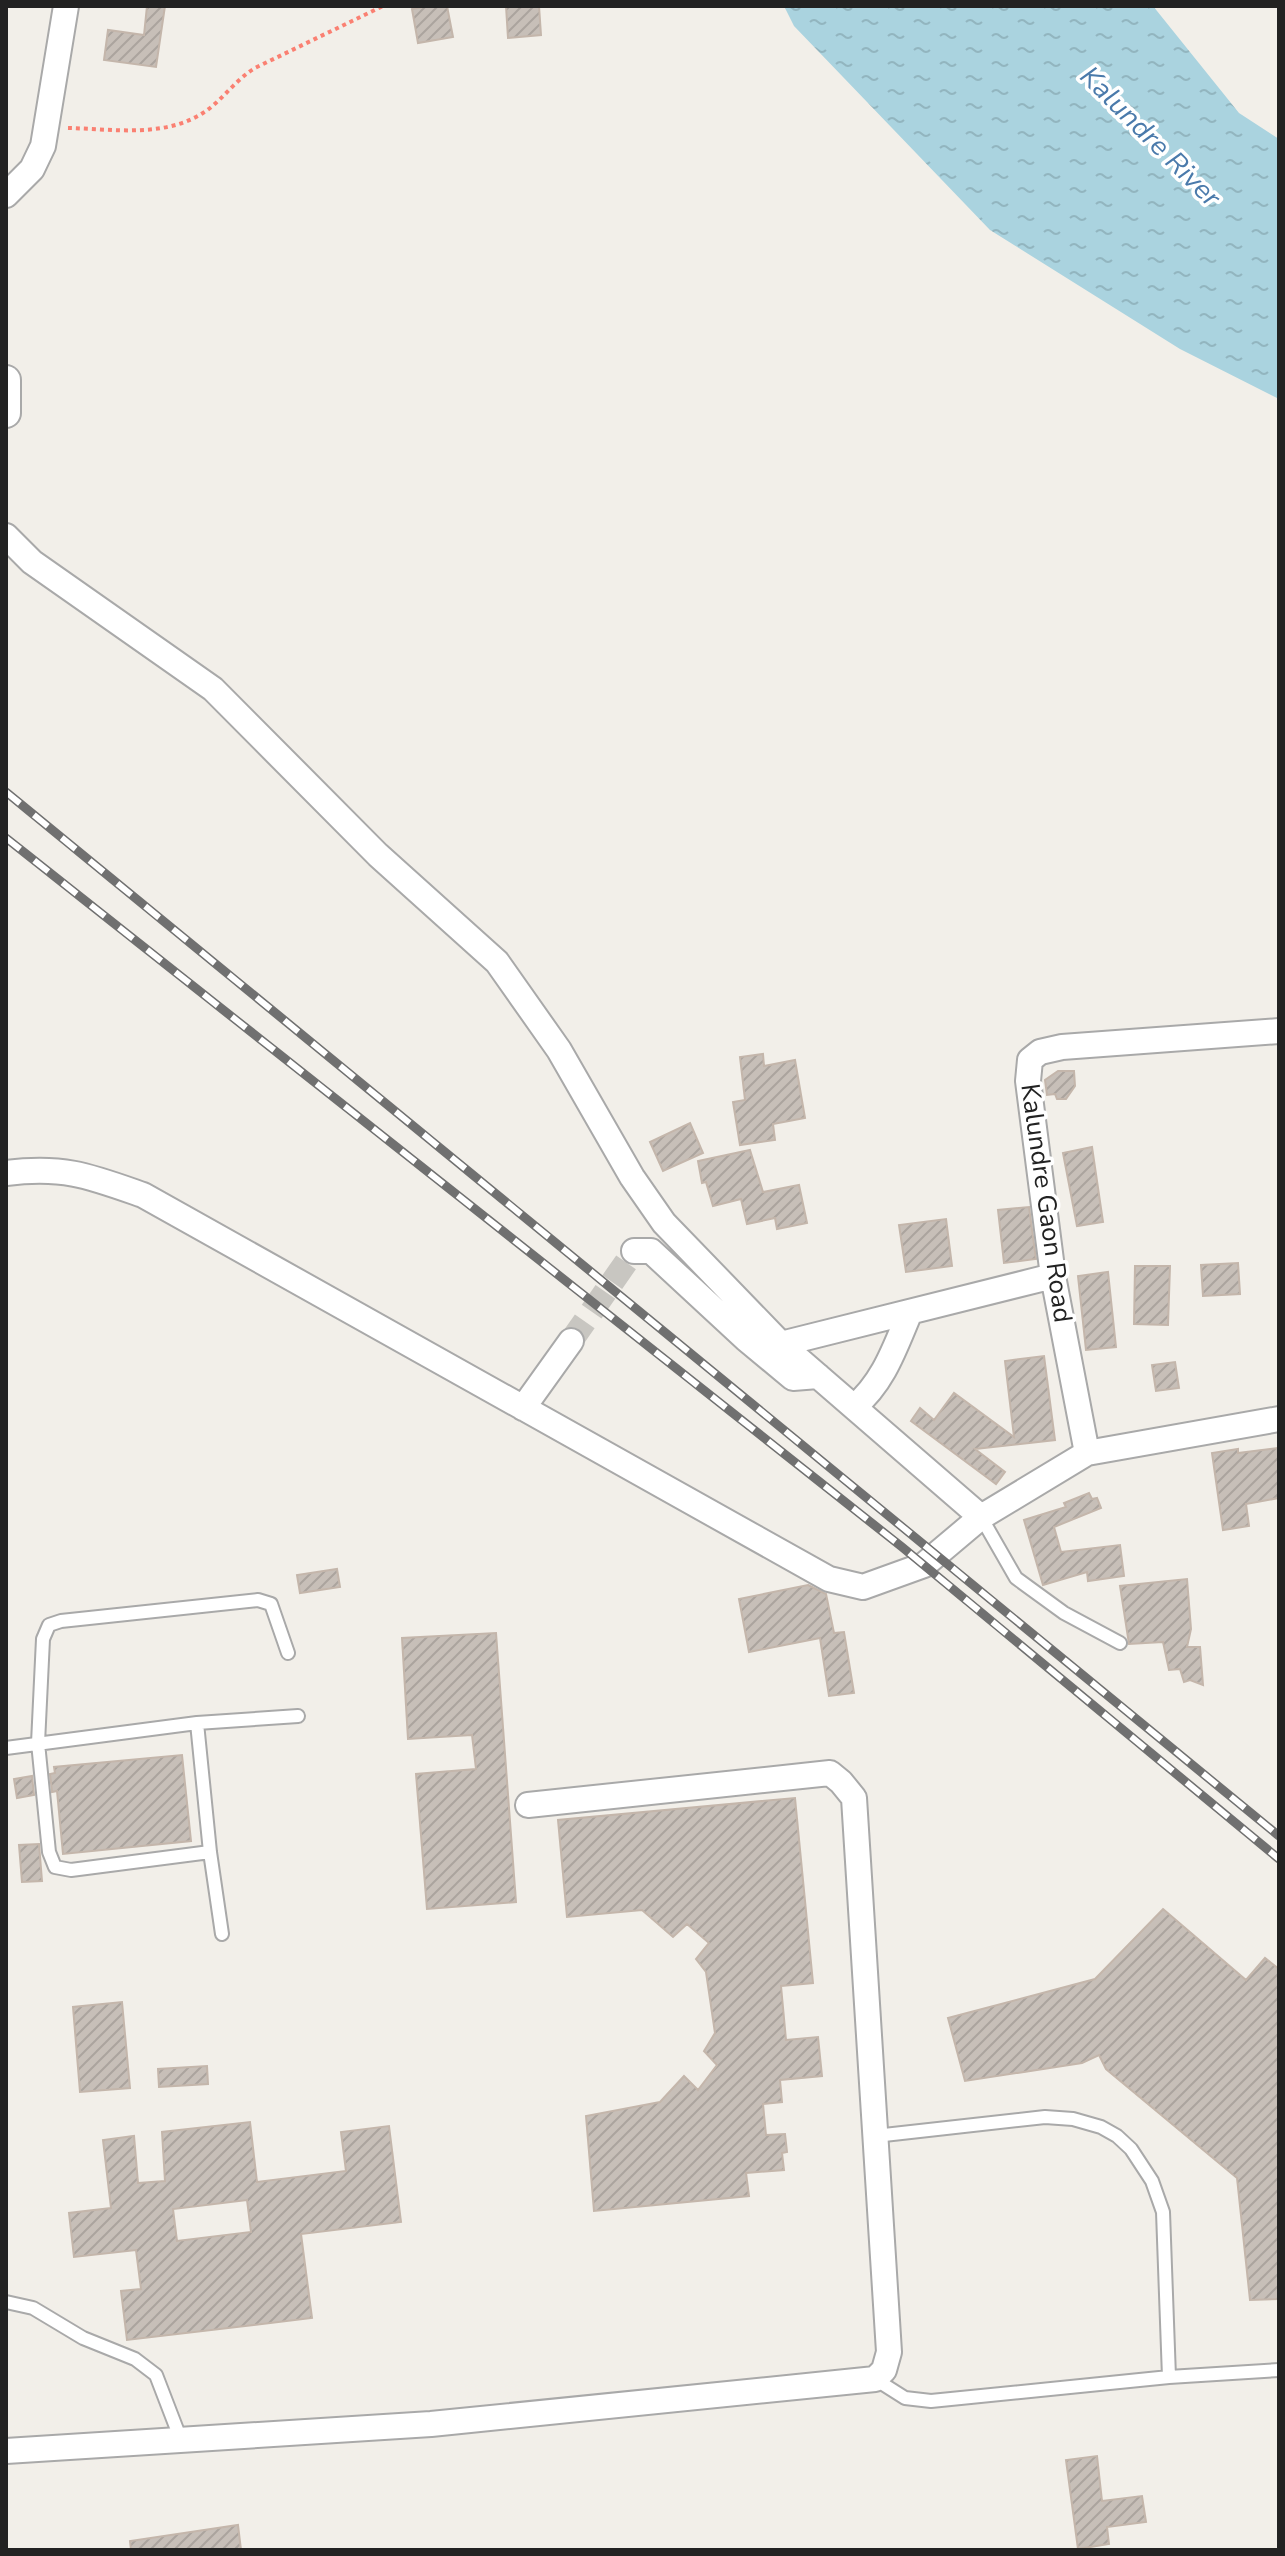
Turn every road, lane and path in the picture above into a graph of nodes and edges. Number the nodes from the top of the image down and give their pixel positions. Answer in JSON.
{"nodes":[{"id":1,"x":66,"y":6,"type":"edge"},
{"id":2,"x":383,"y":6,"type":"edge"},
{"id":3,"x":46,"y":127,"type":"junction"},
{"id":4,"x":6,"y":195,"type":"edge"},
{"id":5,"x":6,"y":380,"type":"edge"},
{"id":6,"x":6,"y":413,"type":"edge"},
{"id":7,"x":6,"y":536,"type":"edge"},
{"id":8,"x":1279,"y":1031,"type":"edge"},
{"id":9,"x":6,"y":1173,"type":"edge"},
{"id":10,"x":634,"y":1251,"type":"dead end"},
{"id":11,"x":1053,"y":1276,"type":"junction"},
{"id":12,"x":910,"y":1312,"type":"junction"},
{"id":13,"x":571,"y":1341,"type":"tunnel mouth"},
{"id":14,"x":781,"y":1344,"type":"junction"},
{"id":15,"x":818,"y":1376,"type":"junction"},
{"id":16,"x":854,"y":1407,"type":"junction"},
{"id":17,"x":523,"y":1408,"type":"junction"},
{"id":18,"x":1279,"y":1419,"type":"edge"},
{"id":19,"x":1087,"y":1453,"type":"junction"},
{"id":20,"x":981,"y":1517,"type":"junction"},
{"id":21,"x":1120,"y":1643,"type":"dead end"},
{"id":22,"x":288,"y":1653,"type":"dead end"},
{"id":23,"x":298,"y":1716,"type":"dead end"},
{"id":24,"x":197,"y":1723,"type":"junction"},
{"id":25,"x":38,"y":1743,"type":"junction"},
{"id":26,"x":6,"y":1748,"type":"edge"},
{"id":27,"x":528,"y":1805,"type":"dead end"},
{"id":28,"x":210,"y":1852,"type":"junction"},
{"id":29,"x":222,"y":1934,"type":"dead end"},
{"id":30,"x":875,"y":2136,"type":"junction"},
{"id":31,"x":6,"y":2302,"type":"edge"},
{"id":32,"x":1279,"y":2370,"type":"edge"},
{"id":33,"x":1169,"y":2377,"type":"junction"},
{"id":34,"x":875,"y":2379,"type":"junction"},
{"id":35,"x":181,"y":2440,"type":"junction"},
{"id":36,"x":6,"y":2451,"type":"edge"}],
"edges":[{"from":1,"to":3,"type":"street"},
{"from":2,"to":3,"type":"path"},
{"from":3,"to":4,"type":"street"},
{"from":5,"to":6,"type":"street"},
{"from":7,"to":14,"type":"street"},
{"from":8,"to":11,"type":"street","name":"Kalundre Gaon Road"},
{"from":9,"to":17,"type":"street"},
{"from":10,"to":15,"type":"street"},
{"from":11,"to":12,"type":"street"},
{"from":11,"to":19,"type":"street","name":"Kalundre Gaon Road"},
{"from":12,"to":14,"type":"street"},
{"from":12,"to":16,"type":"street"},
{"from":13,"to":17,"type":"street"},
{"from":14,"to":15,"type":"street"},
{"from":15,"to":16,"type":"street"},
{"from":16,"to":20,"type":"street"},
{"from":17,"to":20,"type":"street"},
{"from":18,"to":19,"type":"street"},
{"from":19,"to":20,"type":"street"},
{"from":20,"to":21,"type":"lane"},
{"from":22,"to":25,"type":"lane"},
{"from":23,"to":24,"type":"lane"},
{"from":24,"to":25,"type":"lane"},
{"from":24,"to":28,"type":"lane"},
{"from":25,"to":26,"type":"lane"},
{"from":25,"to":28,"type":"lane"},
{"from":27,"to":30,"type":"street"},
{"from":28,"to":29,"type":"lane"},
{"from":30,"to":33,"type":"lane"},
{"from":30,"to":34,"type":"street"},
{"from":31,"to":35,"type":"lane"},
{"from":32,"to":33,"type":"lane"},
{"from":33,"to":34,"type":"lane"},
{"from":34,"to":35,"type":"street"},
{"from":35,"to":36,"type":"street"}]}
